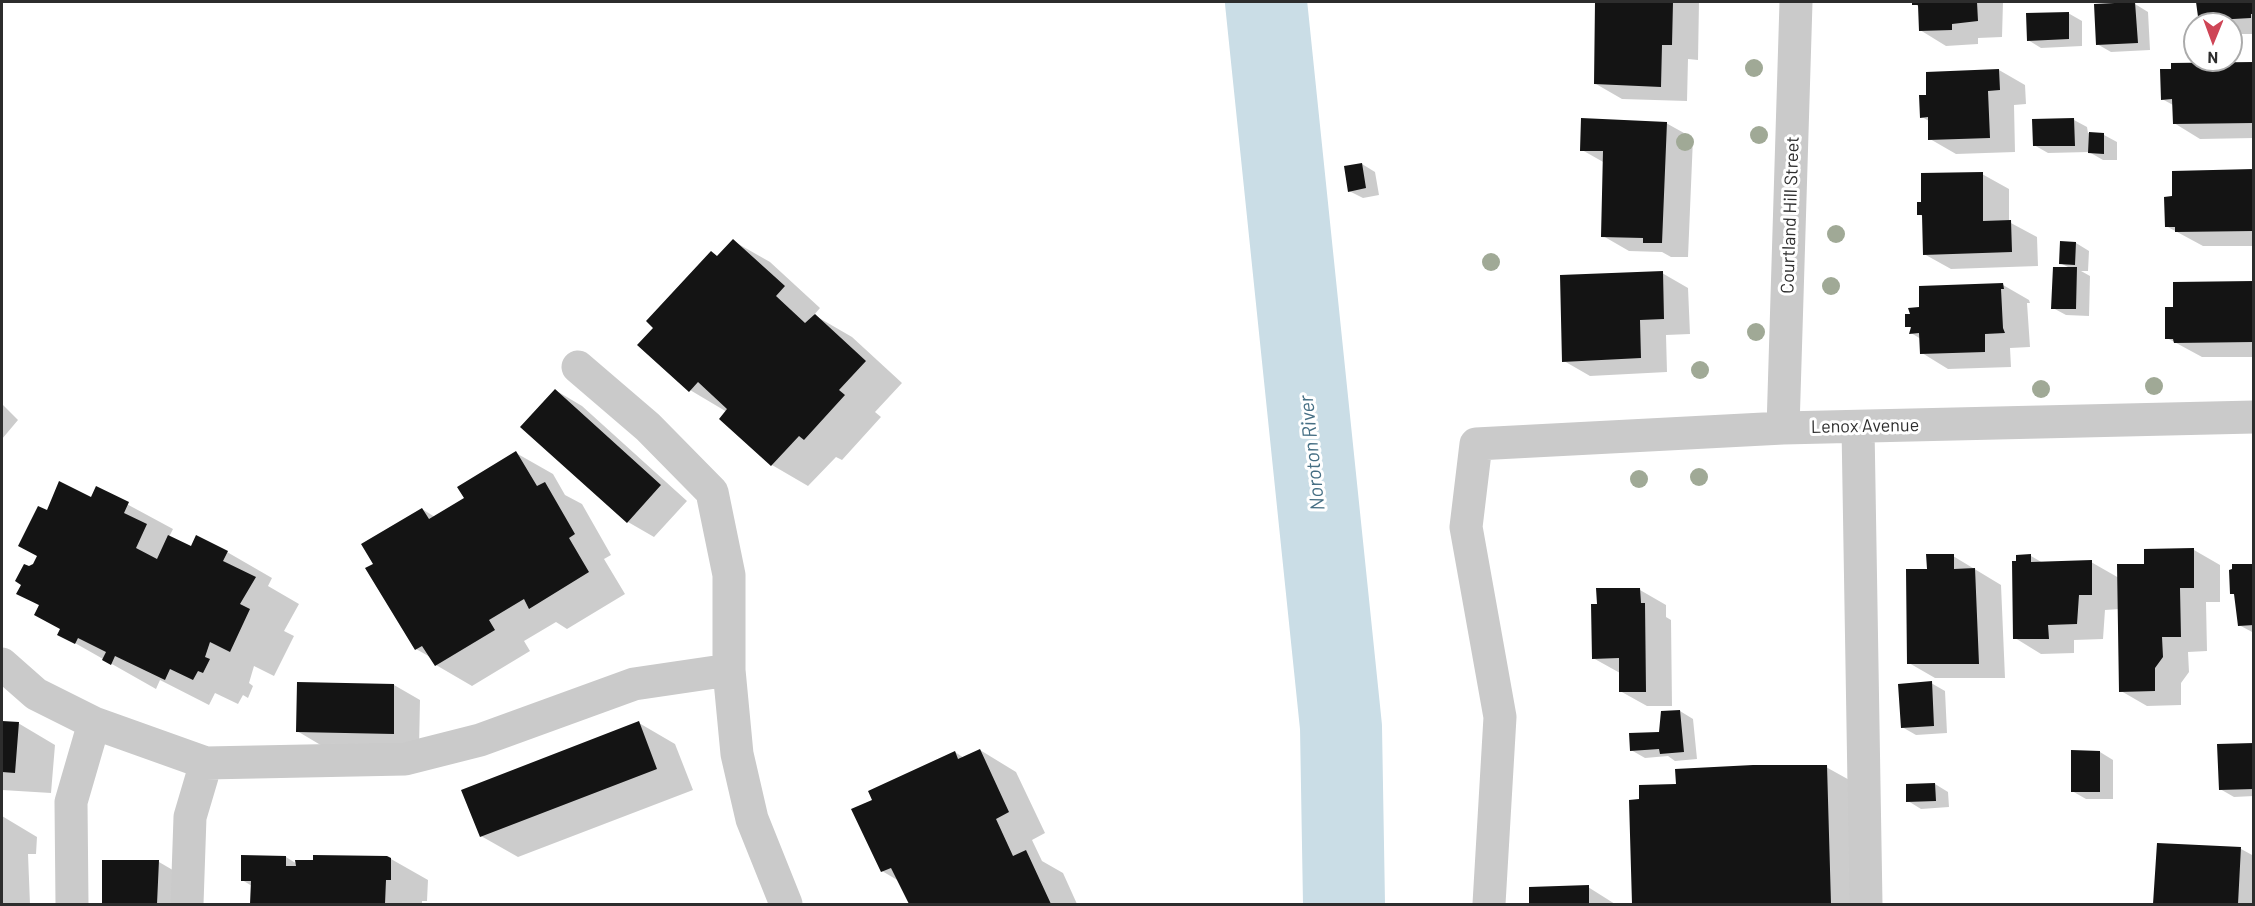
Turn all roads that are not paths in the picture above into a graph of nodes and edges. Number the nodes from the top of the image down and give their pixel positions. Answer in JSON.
{"nodes":[{"id":1,"x":1796,"y":2,"type":"edge"},
{"id":2,"x":578,"y":367,"type":"dead end"},
{"id":3,"x":2253,"y":417,"type":"edge"},
{"id":4,"x":1857,"y":427,"type":"junction"},
{"id":5,"x":1783,"y":428,"type":"junction"},
{"id":6,"x":2,"y":664,"type":"edge"},
{"id":7,"x":729,"y":670,"type":"junction"},
{"id":8,"x":2,"y":692,"type":"edge"},
{"id":9,"x":36,"y":694,"type":"junction"},
{"id":10,"x":94,"y":723,"type":"junction"},
{"id":11,"x":206,"y":763,"type":"junction"},
{"id":12,"x":72,"y":904,"type":"edge"},
{"id":13,"x":187,"y":904,"type":"edge"},
{"id":14,"x":786,"y":904,"type":"edge"},
{"id":15,"x":1489,"y":904,"type":"edge"},
{"id":16,"x":1866,"y":904,"type":"edge"}],
"edges":[{"from":1,"to":5,"type":"street","name":"Courtland Hill Street"},
{"from":2,"to":7,"type":"street"},
{"from":3,"to":4,"type":"street","name":"Lenox Avenue"},
{"from":4,"to":5,"type":"street","name":"Lenox Avenue"},
{"from":4,"to":16,"type":"street"},
{"from":5,"to":15,"type":"street","name":"Lenox Avenue"},
{"from":6,"to":9,"type":"street"},
{"from":7,"to":11,"type":"street"},
{"from":7,"to":14,"type":"street"},
{"from":8,"to":9,"type":"street"},
{"from":9,"to":10,"type":"street"},
{"from":10,"to":11,"type":"street"},
{"from":10,"to":12,"type":"street"},
{"from":11,"to":13,"type":"street"}]}
